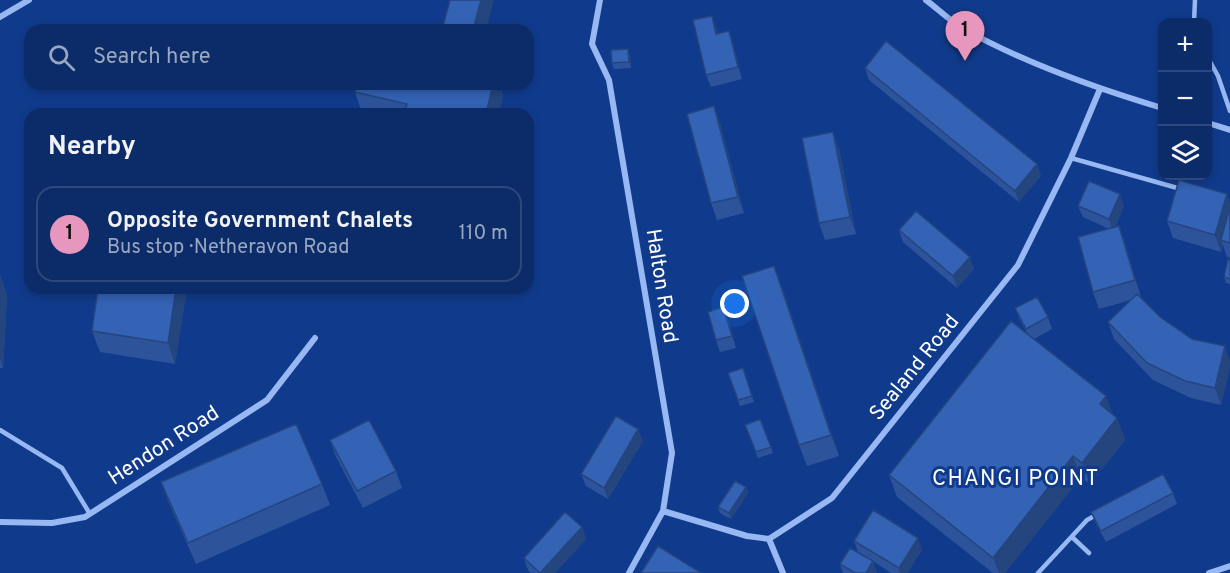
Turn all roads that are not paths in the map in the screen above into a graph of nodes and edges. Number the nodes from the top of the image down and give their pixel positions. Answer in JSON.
{"nodes":[{"id":1,"x":29,"y":0,"type":"edge"},
{"id":2,"x":600,"y":0,"type":"edge"},
{"id":3,"x":926,"y":0,"type":"edge"},
{"id":4,"x":1195,"y":0,"type":"edge"},
{"id":5,"x":0,"y":17,"type":"edge"},
{"id":6,"x":1194,"y":18,"type":"edge"},
{"id":7,"x":1212,"y":65,"type":"edge"},
{"id":8,"x":1100,"y":89,"type":"junction"},
{"id":9,"x":1158,"y":107,"type":"edge"},
{"id":10,"x":1230,"y":111,"type":"edge"},
{"id":11,"x":1212,"y":124,"type":"edge"},
{"id":12,"x":1230,"y":130,"type":"edge"},
{"id":13,"x":1071,"y":158,"type":"junction"},
{"id":14,"x":1185,"y":190,"type":"edge"},
{"id":15,"x":315,"y":338,"type":"dead end"},
{"id":16,"x":0,"y":430,"type":"edge"},
{"id":17,"x":1107,"y":509,"type":"edge"},
{"id":18,"x":663,"y":511,"type":"junction"},
{"id":19,"x":90,"y":514,"type":"junction"},
{"id":20,"x":0,"y":522,"type":"edge"},
{"id":21,"x":1072,"y":537,"type":"junction"},
{"id":22,"x":769,"y":539,"type":"junction"},
{"id":23,"x":1089,"y":553,"type":"dead end"},
{"id":24,"x":1230,"y":566,"type":"edge"},
{"id":25,"x":629,"y":573,"type":"edge"},
{"id":26,"x":783,"y":573,"type":"edge"},
{"id":27,"x":1038,"y":573,"type":"edge"},
{"id":28,"x":1209,"y":573,"type":"edge"}],
"edges":[{"from":1,"to":5,"type":"street"},
{"from":2,"to":18,"type":"street","name":"Halton Road"},
{"from":3,"to":8,"type":"street"},
{"from":4,"to":6,"type":"lane"},
{"from":7,"to":10,"type":"lane"},
{"from":8,"to":9,"type":"street"},
{"from":8,"to":13,"type":"street","name":"Sealand Road"},
{"from":11,"to":12,"type":"street"},
{"from":13,"to":14,"type":"lane"},
{"from":13,"to":22,"type":"street","name":"Sealand Road"},
{"from":15,"to":19,"type":"street","name":"Hendon Road"},
{"from":16,"to":19,"type":"lane"},
{"from":17,"to":21,"type":"lane"},
{"from":18,"to":22,"type":"street"},
{"from":18,"to":25,"type":"street","name":"Halton Road"},
{"from":19,"to":20,"type":"street","name":"Hendon Road"},
{"from":21,"to":23,"type":"lane"},
{"from":21,"to":27,"type":"lane"},
{"from":22,"to":26,"type":"street"},
{"from":24,"to":28,"type":"street"}]}
